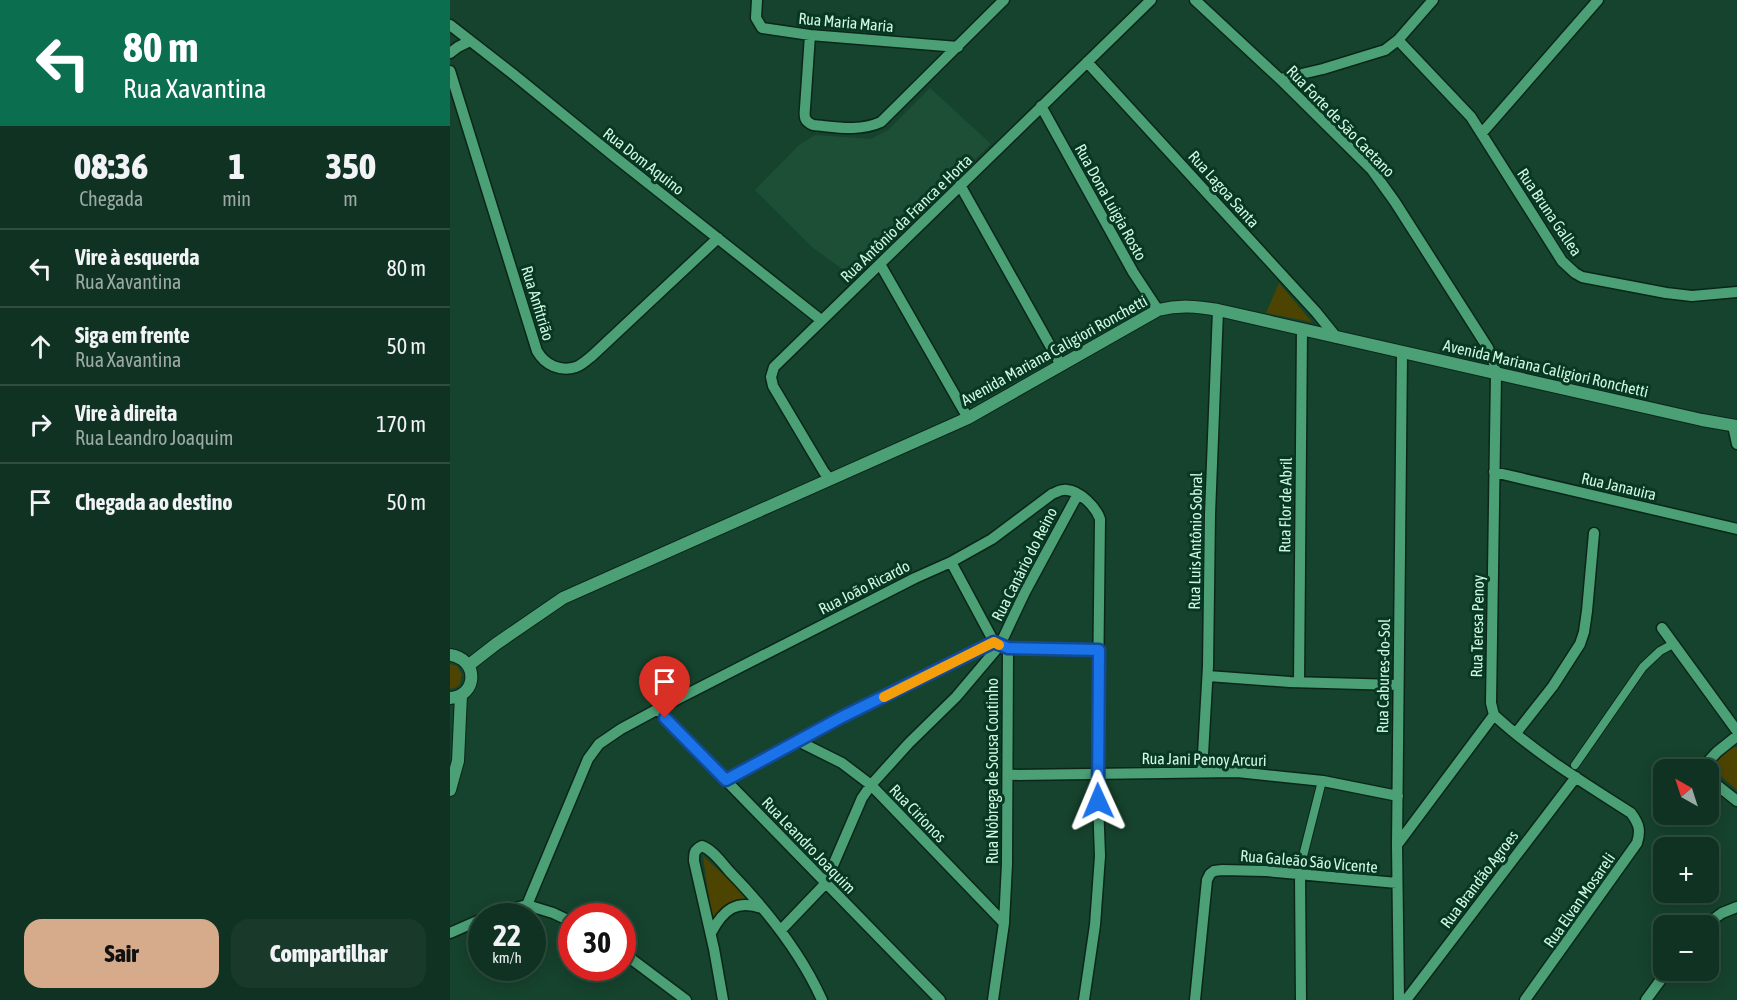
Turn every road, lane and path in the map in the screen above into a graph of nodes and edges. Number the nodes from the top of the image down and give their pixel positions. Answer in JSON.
{"nodes":[{"id":1,"x":757,"y":0,"type":"edge"},
{"id":2,"x":1004,"y":0,"type":"edge"},
{"id":3,"x":1150,"y":0,"type":"edge"},
{"id":4,"x":1195,"y":0,"type":"edge"},
{"id":5,"x":1433,"y":0,"type":"edge"},
{"id":6,"x":1598,"y":0,"type":"edge"},
{"id":7,"x":450,"y":25,"type":"edge"},
{"id":8,"x":810,"y":35,"type":"junction"},
{"id":9,"x":1398,"y":40,"type":"junction"},
{"id":10,"x":470,"y":41,"type":"junction"},
{"id":11,"x":958,"y":47,"type":"junction"},
{"id":12,"x":450,"y":53,"type":"edge"},
{"id":13,"x":1087,"y":62,"type":"junction"},
{"id":14,"x":450,"y":71,"type":"edge"},
{"id":15,"x":1280,"y":79,"type":"junction"},
{"id":16,"x":1041,"y":106,"type":"junction"},
{"id":17,"x":1482,"y":133,"type":"junction"},
{"id":18,"x":960,"y":185,"type":"junction"},
{"id":19,"x":718,"y":238,"type":"junction"},
{"id":20,"x":880,"y":264,"type":"junction"},
{"id":21,"x":1737,"y":292,"type":"edge"},
{"id":22,"x":1158,"y":310,"type":"junction"},
{"id":23,"x":1218,"y":310,"type":"junction"},
{"id":24,"x":821,"y":320,"type":"junction"},
{"id":25,"x":1302,"y":329,"type":"junction"},
{"id":26,"x":1337,"y":338,"type":"junction"},
{"id":27,"x":1402,"y":352,"type":"junction"},
{"id":28,"x":1061,"y":364,"type":"junction"},
{"id":29,"x":1496,"y":374,"type":"junction"},
{"id":30,"x":968,"y":418,"type":"junction"},
{"id":31,"x":1735,"y":426,"type":"edge"},
{"id":32,"x":1737,"y":444,"type":"edge"},
{"id":33,"x":1494,"y":472,"type":"junction"},
{"id":34,"x":830,"y":479,"type":"junction"},
{"id":35,"x":1078,"y":494,"type":"junction"},
{"id":36,"x":1737,"y":529,"type":"edge"},
{"id":37,"x":1594,"y":533,"type":"dead end"},
{"id":38,"x":951,"y":562,"type":"junction"},
{"id":39,"x":1662,"y":628,"type":"dead end"},
{"id":40,"x":1673,"y":644,"type":"junction"},
{"id":41,"x":1000,"y":645,"type":"junction"},
{"id":42,"x":1099,"y":650,"type":"junction"},
{"id":43,"x":450,"y":655,"type":"edge"},
{"id":44,"x":469,"y":665,"type":"junction"},
{"id":45,"x":1208,"y":675,"type":"junction"},
{"id":46,"x":1299,"y":682,"type":"junction"},
{"id":47,"x":1398,"y":685,"type":"junction"},
{"id":48,"x":456,"y":697,"type":"edge"},
{"id":49,"x":658,"y":709,"type":"junction"},
{"id":50,"x":1494,"y":715,"type":"junction"},
{"id":51,"x":1516,"y":733,"type":"junction"},
{"id":52,"x":1737,"y":733,"type":"edge"},
{"id":53,"x":798,"y":741,"type":"junction"},
{"id":54,"x":1711,"y":759,"type":"edge"},
{"id":55,"x":1575,"y":765,"type":"dead end"},
{"id":56,"x":1202,"y":772,"type":"junction"},
{"id":57,"x":1097,"y":774,"type":"junction"},
{"id":58,"x":1008,"y":775,"type":"junction"},
{"id":59,"x":1576,"y":777,"type":"junction"},
{"id":60,"x":726,"y":780,"type":"junction"},
{"id":61,"x":1322,"y":782,"type":"junction"},
{"id":62,"x":871,"y":785,"type":"junction"},
{"id":63,"x":1719,"y":787,"type":"edge"},
{"id":64,"x":450,"y":790,"type":"edge"},
{"id":65,"x":1398,"y":796,"type":"junction"},
{"id":66,"x":1737,"y":801,"type":"edge"},
{"id":67,"x":1397,"y":845,"type":"junction"},
{"id":68,"x":1300,"y":875,"type":"junction"},
{"id":69,"x":1397,"y":883,"type":"junction"},
{"id":70,"x":825,"y":884,"type":"junction"},
{"id":71,"x":527,"y":903,"type":"edge"},
{"id":72,"x":1737,"y":907,"type":"edge"},
{"id":73,"x":762,"y":908,"type":"junction"},
{"id":74,"x":1718,"y":915,"type":"edge"},
{"id":75,"x":1004,"y":923,"type":"junction"},
{"id":76,"x":468,"y":925,"type":"edge"},
{"id":77,"x":781,"y":930,"type":"junction"},
{"id":78,"x":450,"y":933,"type":"edge"},
{"id":79,"x":711,"y":933,"type":"junction"},
{"id":80,"x":636,"y":962,"type":"edge"},
{"id":81,"x":1660,"y":981,"type":"edge"},
{"id":82,"x":686,"y":1000,"type":"edge"},
{"id":83,"x":723,"y":1000,"type":"edge"},
{"id":84,"x":822,"y":1000,"type":"edge"},
{"id":85,"x":940,"y":1000,"type":"edge"},
{"id":86,"x":993,"y":1000,"type":"edge"},
{"id":87,"x":1084,"y":1000,"type":"edge"},
{"id":88,"x":1195,"y":1000,"type":"edge"},
{"id":89,"x":1301,"y":1000,"type":"edge"},
{"id":90,"x":1399,"y":1000,"type":"edge"},
{"id":91,"x":1407,"y":1000,"type":"edge"},
{"id":92,"x":1525,"y":1000,"type":"edge"},
{"id":93,"x":1646,"y":1000,"type":"edge"}],
"edges":[{"from":1,"to":8,"type":"street","name":"Rua Maria Maria"},
{"from":2,"to":11,"type":"street"},
{"from":3,"to":13,"type":"street","name":"Rua Antônio da Franca e Horta"},
{"from":4,"to":15,"type":"street","name":"Rua Forte de São Caetano"},
{"from":5,"to":9,"type":"street"},
{"from":6,"to":17,"type":"street"},
{"from":7,"to":10,"type":"street","name":"Rua Dom Aquino"},
{"from":8,"to":11,"type":"street","name":"Rua Maria Maria"},
{"from":8,"to":11,"type":"street"},
{"from":9,"to":15,"type":"street"},
{"from":9,"to":17,"type":"street","name":"Rua Bruna Gallea"},
{"from":10,"to":12,"type":"street"},
{"from":10,"to":19,"type":"street","name":"Rua Dom Aquino"},
{"from":13,"to":16,"type":"street","name":"Rua Antônio da Franca e Horta"},
{"from":13,"to":26,"type":"street","name":"Rua Lagoa Santa"},
{"from":14,"to":19,"type":"street","name":"Rua Anfitrião"},
{"from":15,"to":29,"type":"street","name":"Rua Forte de São Caetano"},
{"from":16,"to":18,"type":"street","name":"Rua Antônio da Franca e Horta"},
{"from":16,"to":22,"type":"street","name":"Rua Dona Luigia Rosto"},
{"from":17,"to":21,"type":"street","name":"Rua Bruna Gallea"},
{"from":18,"to":20,"type":"street","name":"Rua Antônio da Franca e Horta"},
{"from":18,"to":28,"type":"street"},
{"from":19,"to":24,"type":"street","name":"Rua Dom Aquino"},
{"from":20,"to":24,"type":"street","name":"Rua Antônio da Franca e Horta"},
{"from":20,"to":30,"type":"street"},
{"from":22,"to":23,"type":"street","name":"Avenida Mariana Caligiori Ronchetti"},
{"from":22,"to":28,"type":"street","name":"Avenida Mariana Caligiori Ronchetti"},
{"from":23,"to":25,"type":"street","name":"Avenida Mariana Caligiori Ronchetti"},
{"from":23,"to":45,"type":"street","name":"Rua Luis Antônio Sobral"},
{"from":24,"to":34,"type":"street","name":"Rua Antônio da Franca e Horta"},
{"from":25,"to":26,"type":"street","name":"Avenida Mariana Caligiori Ronchetti"},
{"from":25,"to":46,"type":"street","name":"Rua Flor de Abril"},
{"from":26,"to":27,"type":"street","name":"Avenida Mariana Caligiori Ronchetti"},
{"from":27,"to":29,"type":"street","name":"Avenida Mariana Caligiori Ronchetti"},
{"from":27,"to":47,"type":"street","name":"Rua Cabures-do-Sol"},
{"from":28,"to":30,"type":"street","name":"Avenida Mariana Caligiori Ronchetti"},
{"from":29,"to":31,"type":"street","name":"Avenida Mariana Caligiori Ronchetti"},
{"from":29,"to":33,"type":"street","name":"Rua Teresa Penoy"},
{"from":30,"to":34,"type":"street","name":"Avenida Mariana Caligiori Ronchetti"},
{"from":31,"to":32,"type":"street"},
{"from":33,"to":36,"type":"street","name":"Rua Janauira"},
{"from":33,"to":50,"type":"street","name":"Rua Teresa Penoy"},
{"from":34,"to":44,"type":"street","name":"Avenida Mariana Caligiori Ronchetti"},
{"from":35,"to":38,"type":"street","name":"Rua João Ricardo"},
{"from":35,"to":41,"type":"street","name":"Rua Canário do Reino"},
{"from":35,"to":42,"type":"street"},
{"from":37,"to":51,"type":"street"},
{"from":38,"to":41,"type":"street","name":"Rua Nóbrega de Sousa Coutinho"},
{"from":38,"to":49,"type":"street","name":"Rua João Ricardo"},
{"from":39,"to":40,"type":"street"},
{"from":40,"to":52,"type":"street"},
{"from":40,"to":55,"type":"street"},
{"from":41,"to":42,"type":"street"},
{"from":41,"to":53,"type":"street"},
{"from":41,"to":58,"type":"street","name":"Rua Nóbrega de Sousa Coutinho"},
{"from":41,"to":62,"type":"street","name":"Rua Canário do Reino"},
{"from":42,"to":57,"type":"street"},
{"from":43,"to":44,"type":"street"},
{"from":44,"to":48,"type":"street"},
{"from":45,"to":46,"type":"street"},
{"from":45,"to":56,"type":"street","name":"Rua Luis Antônio Sobral"},
{"from":46,"to":47,"type":"street"},
{"from":47,"to":65,"type":"street","name":"Rua Cabures-do-Sol"},
{"from":48,"to":64,"type":"street"},
{"from":49,"to":60,"type":"street","name":"Rua Leandro Joaquim"},
{"from":49,"to":71,"type":"street","name":"Rua João Ricardo"},
{"from":50,"to":51,"type":"street"},
{"from":50,"to":67,"type":"street"},
{"from":51,"to":59,"type":"street"},
{"from":52,"to":54,"type":"street"},
{"from":53,"to":60,"type":"street"},
{"from":53,"to":62,"type":"street","name":"Rua Cirionos"},
{"from":56,"to":57,"type":"street","name":"Rua Jani Penoy Arcuri"},
{"from":56,"to":61,"type":"street","name":"Rua Jani Penoy Arcuri"},
{"from":57,"to":58,"type":"street","name":"Rua Jani Penoy Arcuri"},
{"from":57,"to":87,"type":"street"},
{"from":58,"to":75,"type":"street","name":"Rua Nóbrega de Sousa Coutinho"},
{"from":59,"to":91,"type":"street","name":"Rua Brandão Agroes"},
{"from":59,"to":92,"type":"street","name":"Rua Elvan Mosareli"},
{"from":60,"to":70,"type":"street","name":"Rua Leandro Joaquim"},
{"from":61,"to":65,"type":"street","name":"Rua Jani Penoy Arcuri"},
{"from":61,"to":68,"type":"street"},
{"from":62,"to":70,"type":"street","name":"Rua Canário do Reino"},
{"from":62,"to":75,"type":"street","name":"Rua Cirionos"},
{"from":63,"to":66,"type":"street"},
{"from":65,"to":67,"type":"street","name":"Rua Cabures-do-Sol"},
{"from":67,"to":69,"type":"street","name":"Rua Cabures-do-Sol"},
{"from":68,"to":69,"type":"street","name":"Rua Galeão São Vicente"},
{"from":68,"to":88,"type":"street","name":"Rua Galeão São Vicente"},
{"from":68,"to":89,"type":"street"},
{"from":69,"to":90,"type":"street","name":"Rua Cabures-do-Sol"},
{"from":70,"to":77,"type":"street","name":"Rua Canário do Reino"},
{"from":70,"to":85,"type":"street","name":"Rua Leandro Joaquim"},
{"from":72,"to":74,"type":"street"},
{"from":73,"to":77,"type":"street"},
{"from":73,"to":79,"type":"street"},
{"from":73,"to":79,"type":"street"},
{"from":75,"to":86,"type":"street","name":"Rua Nóbrega de Sousa Coutinho"},
{"from":76,"to":78,"type":"street"},
{"from":77,"to":84,"type":"street"},
{"from":79,"to":83,"type":"street"},
{"from":80,"to":82,"type":"street"},
{"from":81,"to":93,"type":"street"}]}
